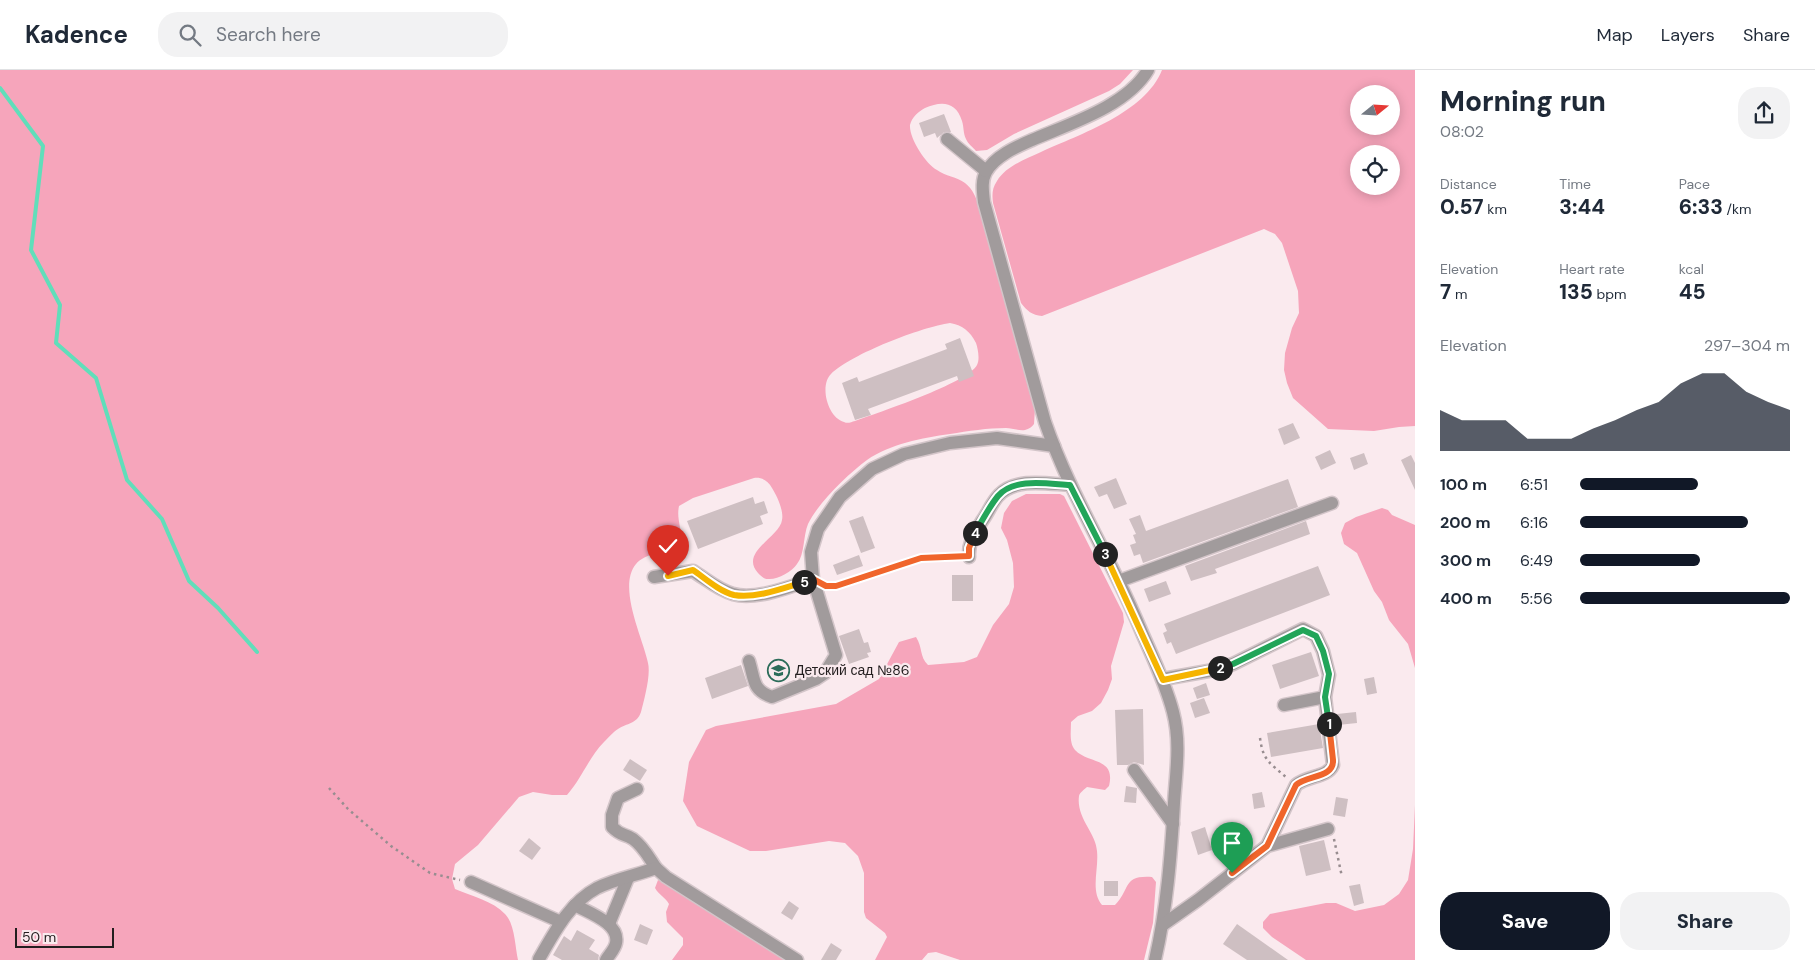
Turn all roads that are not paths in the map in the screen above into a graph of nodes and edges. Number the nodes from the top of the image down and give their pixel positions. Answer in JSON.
{"nodes":[{"id":1,"x":1148,"y":70,"type":"edge"},
{"id":2,"x":948,"y":139,"type":"dead end"},
{"id":3,"x":986,"y":172,"type":"junction"},
{"id":4,"x":1054,"y":446,"type":"junction"},
{"id":5,"x":1070,"y":485,"type":"junction"},
{"id":6,"x":1332,"y":504,"type":"dead end"},
{"id":7,"x":969,"y":556,"type":"road end"},
{"id":8,"x":654,"y":577,"type":"dead end"},
{"id":9,"x":813,"y":579,"type":"junction"},
{"id":10,"x":1119,"y":582,"type":"junction"},
{"id":11,"x":749,"y":662,"type":"dead end"},
{"id":12,"x":1163,"y":680,"type":"junction"},
{"id":13,"x":1325,"y":697,"type":"junction"},
{"id":14,"x":1284,"y":705,"type":"dead end"},
{"id":15,"x":1134,"y":770,"type":"dead end"},
{"id":16,"x":637,"y":789,"type":"dead end"},
{"id":17,"x":1173,"y":824,"type":"junction"},
{"id":18,"x":1328,"y":829,"type":"road end"},
{"id":19,"x":1267,"y":846,"type":"junction"},
{"id":20,"x":656,"y":868,"type":"junction"},
{"id":21,"x":628,"y":878,"type":"junction"},
{"id":22,"x":472,"y":882,"type":"road end"},
{"id":23,"x":575,"y":905,"type":"junction"},
{"id":24,"x":561,"y":922,"type":"junction"},
{"id":25,"x":609,"y":924,"type":"junction"},
{"id":26,"x":1164,"y":924,"type":"junction"},
{"id":27,"x":539,"y":959,"type":"edge"},
{"id":28,"x":606,"y":960,"type":"edge"},
{"id":29,"x":797,"y":960,"type":"edge"},
{"id":30,"x":1155,"y":960,"type":"edge"}],
"edges":[{"from":1,"to":3,"type":"street"},
{"from":2,"to":3,"type":"street"},
{"from":3,"to":4,"type":"street"},
{"from":4,"to":5,"type":"street"},
{"from":4,"to":9,"type":"street"},
{"from":5,"to":7,"type":"street"},
{"from":5,"to":10,"type":"street"},
{"from":6,"to":10,"type":"street"},
{"from":8,"to":9,"type":"street"},
{"from":9,"to":11,"type":"street"},
{"from":10,"to":12,"type":"street"},
{"from":12,"to":13,"type":"street"},
{"from":12,"to":17,"type":"street"},
{"from":13,"to":14,"type":"street"},
{"from":13,"to":19,"type":"street"},
{"from":15,"to":17,"type":"street"},
{"from":16,"to":20,"type":"street"},
{"from":17,"to":26,"type":"street"},
{"from":18,"to":19,"type":"street"},
{"from":19,"to":26,"type":"street"},
{"from":20,"to":21,"type":"street"},
{"from":20,"to":29,"type":"street"},
{"from":21,"to":23,"type":"street"},
{"from":21,"to":25,"type":"street"},
{"from":22,"to":24,"type":"street"},
{"from":23,"to":24,"type":"street"},
{"from":23,"to":25,"type":"street"},
{"from":24,"to":27,"type":"street"},
{"from":25,"to":28,"type":"street"},
{"from":26,"to":30,"type":"street"}]}
